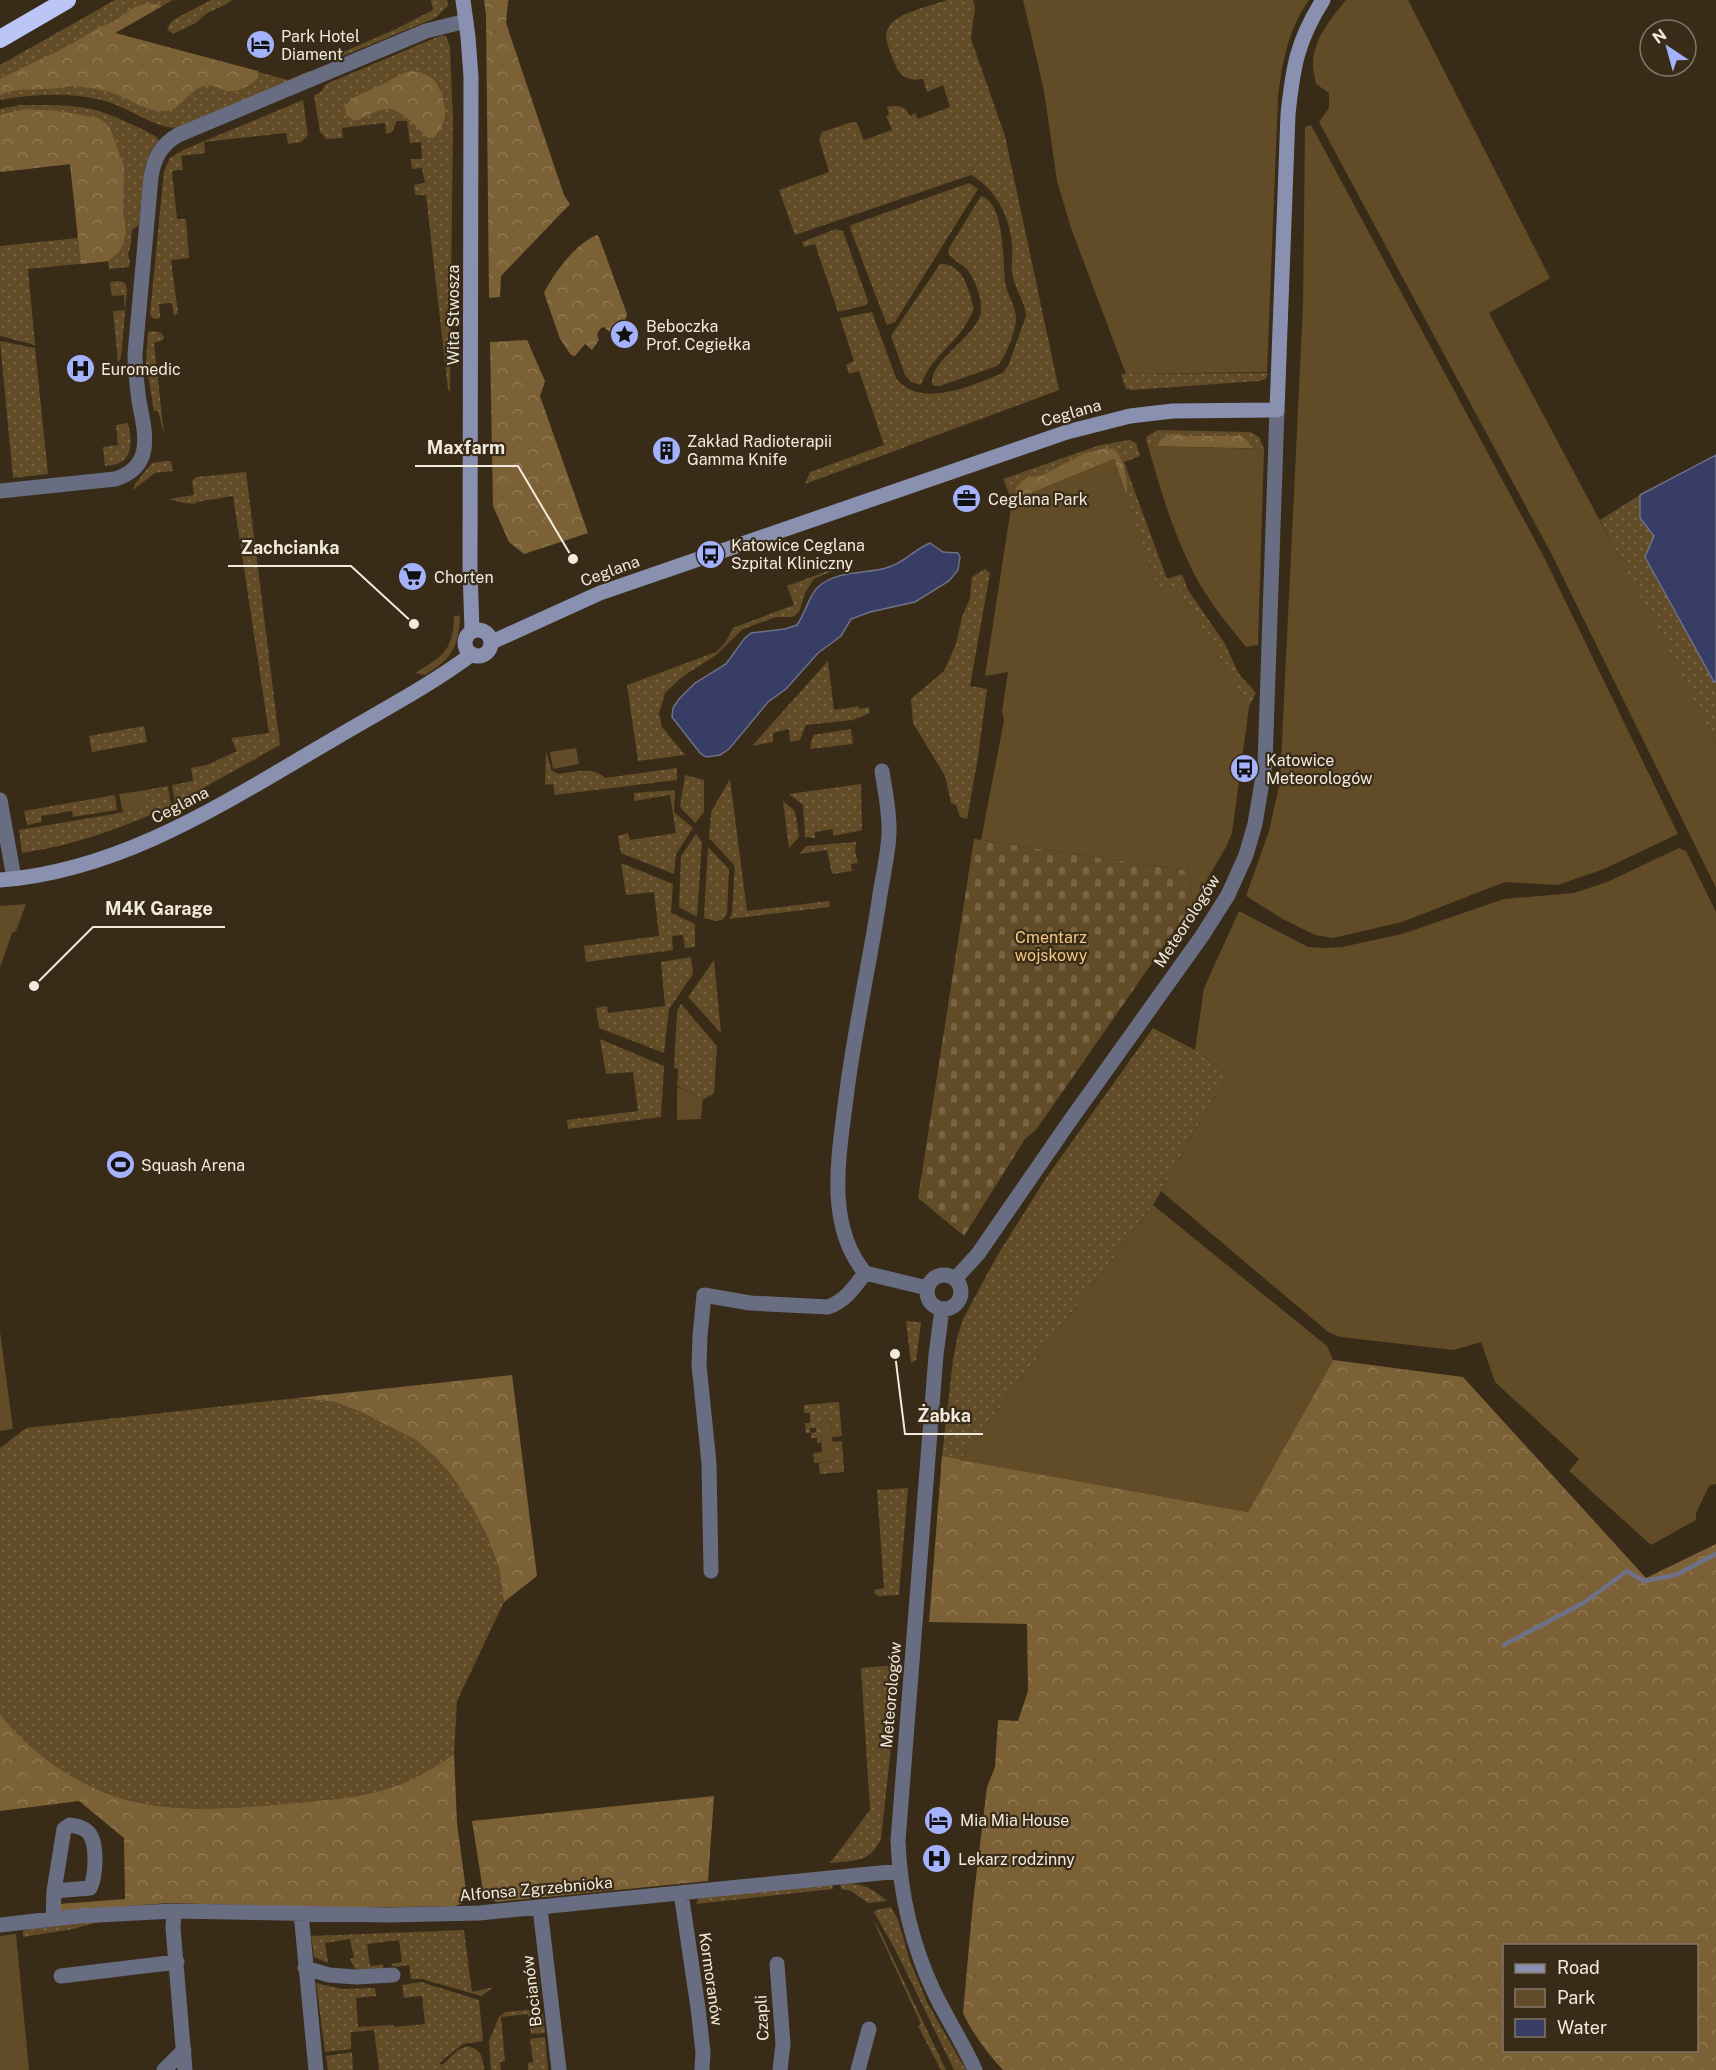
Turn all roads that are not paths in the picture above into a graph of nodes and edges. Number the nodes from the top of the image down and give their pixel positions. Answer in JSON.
{"nodes":[{"id":1,"x":67,"y":0,"type":"edge"},
{"id":2,"x":463,"y":0,"type":"edge"},
{"id":3,"x":1323,"y":0,"type":"edge"},
{"id":4,"x":466,"y":21,"type":"junction"},
{"id":5,"x":0,"y":39,"type":"edge"},
{"id":6,"x":1277,"y":410,"type":"junction"},
{"id":7,"x":0,"y":491,"type":"edge"},
{"id":8,"x":472,"y":631,"type":"junction"},
{"id":9,"x":492,"y":642,"type":"junction"},
{"id":10,"x":471,"y":654,"type":"junction"},
{"id":11,"x":882,"y":771,"type":"dead end"},
{"id":12,"x":0,"y":800,"type":"edge"},
{"id":13,"x":7,"y":879,"type":"edge"},
{"id":14,"x":865,"y":1273,"type":"junction"},
{"id":15,"x":955,"y":1280,"type":"junction"},
{"id":16,"x":927,"y":1288,"type":"junction"},
{"id":17,"x":942,"y":1309,"type":"junction"},
{"id":18,"x":711,"y":1572,"type":"dead end"},
{"id":19,"x":900,"y":1870,"type":"junction"},
{"id":20,"x":54,"y":1891,"type":"dead end"},
{"id":21,"x":681,"y":1893,"type":"junction"},
{"id":22,"x":540,"y":1908,"type":"junction"},
{"id":23,"x":174,"y":1911,"type":"junction"},
{"id":24,"x":301,"y":1913,"type":"junction"},
{"id":25,"x":53,"y":1919,"type":"junction"},
{"id":26,"x":0,"y":1925,"type":"edge"},
{"id":27,"x":177,"y":1962,"type":"junction"},
{"id":28,"x":777,"y":1964,"type":"dead end"},
{"id":29,"x":306,"y":1968,"type":"junction"},
{"id":30,"x":393,"y":1975,"type":"dead end"},
{"id":31,"x":61,"y":1976,"type":"dead end"},
{"id":32,"x":869,"y":2029,"type":"dead end"},
{"id":33,"x":184,"y":2050,"type":"junction"},
{"id":34,"x":975,"y":2066,"type":"edge"},
{"id":35,"x":164,"y":2070,"type":"edge"},
{"id":36,"x":185,"y":2070,"type":"edge"},
{"id":37,"x":316,"y":2070,"type":"edge"},
{"id":38,"x":560,"y":2070,"type":"edge"},
{"id":39,"x":702,"y":2070,"type":"edge"},
{"id":40,"x":780,"y":2070,"type":"edge"},
{"id":41,"x":858,"y":2070,"type":"edge"}],
"edges":[{"from":1,"to":5,"type":"highway"},
{"from":2,"to":4,"type":"street","name":"Wita Stwosza"},
{"from":3,"to":6,"type":"street"},
{"from":4,"to":7,"type":"street"},
{"from":4,"to":8,"type":"street","name":"Wita Stwosza"},
{"from":6,"to":9,"type":"street","name":"Ceglana"},
{"from":6,"to":15,"type":"street","name":"Meteorologów"},
{"from":8,"to":9,"type":"street"},
{"from":8,"to":10,"type":"street"},
{"from":9,"to":10,"type":"street"},
{"from":10,"to":13,"type":"street","name":"Ceglana"},
{"from":11,"to":14,"type":"street"},
{"from":12,"to":13,"type":"street","name":"Ceglana"},
{"from":14,"to":16,"type":"street"},
{"from":14,"to":18,"type":"street"},
{"from":15,"to":16,"type":"street"},
{"from":15,"to":17,"type":"street"},
{"from":16,"to":17,"type":"street"},
{"from":17,"to":19,"type":"street","name":"Meteorologów"},
{"from":19,"to":21,"type":"street","name":"Alfonsa Zgrzebnioka"},
{"from":19,"to":34,"type":"street","name":"Meteorologów"},
{"from":20,"to":25,"type":"street"},
{"from":21,"to":22,"type":"street","name":"Alfonsa Zgrzebnioka"},
{"from":21,"to":39,"type":"street","name":"Kormoranów"},
{"from":22,"to":24,"type":"street","name":"Alfonsa Zgrzebnioka"},
{"from":22,"to":38,"type":"street","name":"Bocianów"},
{"from":23,"to":24,"type":"street","name":"Alfonsa Zgrzebnioka"},
{"from":23,"to":25,"type":"street","name":"Alfonsa Zgrzebnioka"},
{"from":23,"to":27,"type":"street"},
{"from":24,"to":29,"type":"street"},
{"from":25,"to":26,"type":"street","name":"Alfonsa Zgrzebnioka"},
{"from":27,"to":31,"type":"street"},
{"from":27,"to":33,"type":"street"},
{"from":28,"to":40,"type":"street","name":"Czapli"},
{"from":29,"to":30,"type":"street"},
{"from":29,"to":37,"type":"street"},
{"from":32,"to":41,"type":"street"},
{"from":33,"to":35,"type":"street"},
{"from":33,"to":36,"type":"street"}]}
